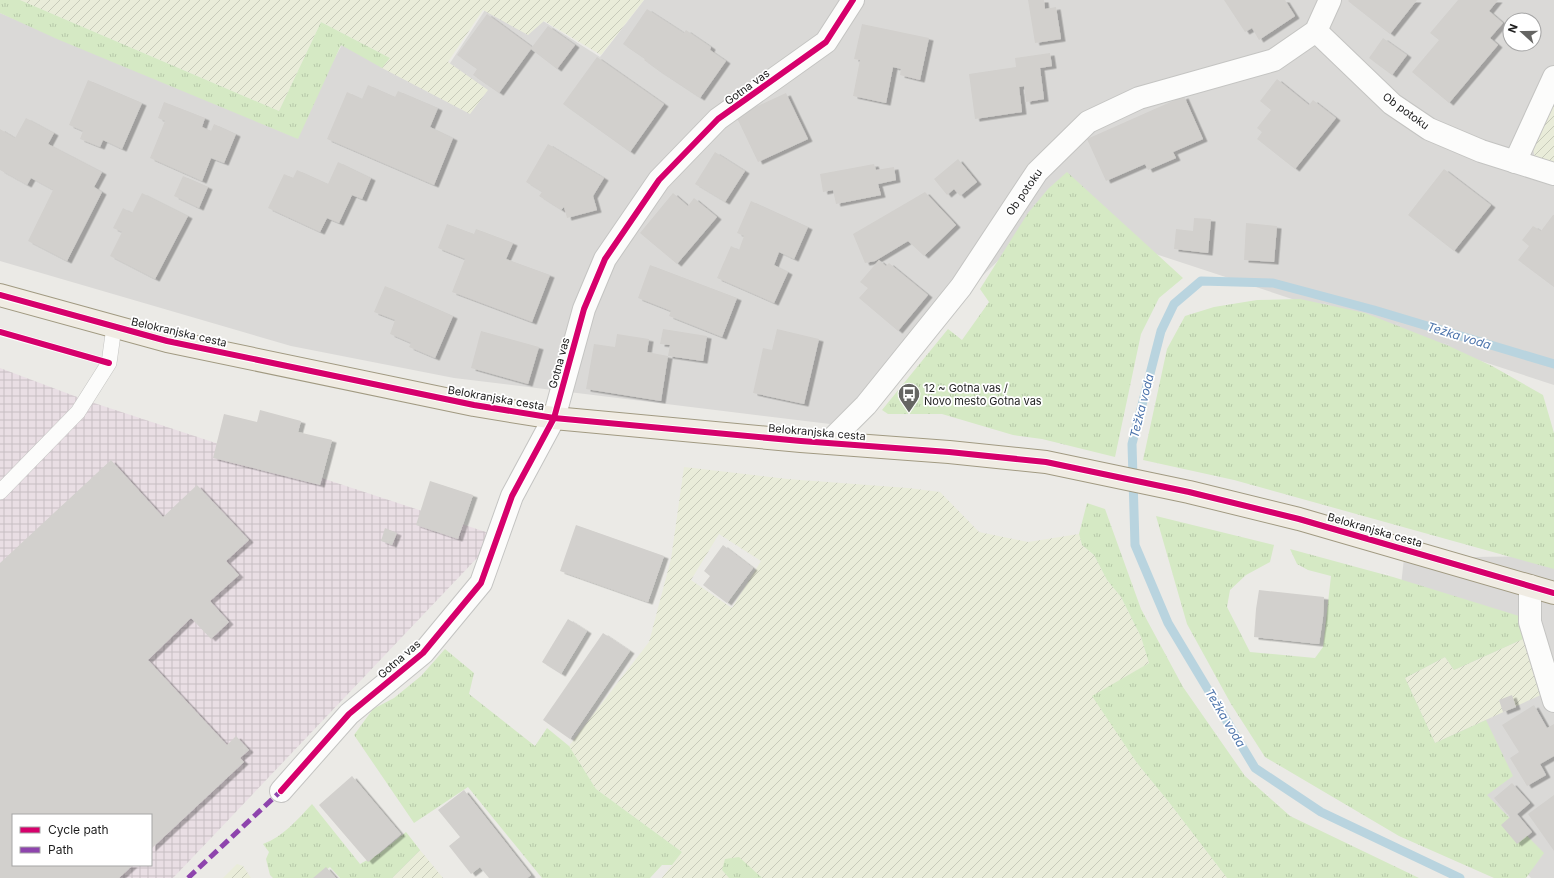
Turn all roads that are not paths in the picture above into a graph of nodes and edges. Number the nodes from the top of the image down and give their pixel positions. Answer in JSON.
{"nodes":[{"id":1,"x":853,"y":0,"type":"edge"},
{"id":2,"x":1330,"y":0,"type":"edge"},
{"id":3,"x":1316,"y":31,"type":"junction"},
{"id":4,"x":1554,"y":77,"type":"edge"},
{"id":5,"x":1515,"y":162,"type":"junction"},
{"id":6,"x":1554,"y":174,"type":"edge"},
{"id":7,"x":0,"y":295,"type":"edge"},
{"id":8,"x":114,"y":327,"type":"junction"},
{"id":9,"x":554,"y":418,"type":"junction"},
{"id":10,"x":828,"y":443,"type":"junction"},
{"id":11,"x":0,"y":492,"type":"edge"},
{"id":12,"x":1530,"y":586,"type":"junction"},
{"id":13,"x":1554,"y":593,"type":"edge"},
{"id":14,"x":1554,"y":700,"type":"edge"},
{"id":15,"x":281,"y":791,"type":"dead end"}],
"edges":[{"from":1,"to":9,"type":"street","name":"Gotna vas"},
{"from":2,"to":3,"type":"street"},
{"from":3,"to":5,"type":"street","name":"Ob potoku"},
{"from":3,"to":10,"type":"street","name":"Ob potoku"},
{"from":4,"to":5,"type":"street"},
{"from":5,"to":6,"type":"street","name":"Ob potoku"},
{"from":7,"to":8,"type":"main road","name":"Belokranjska cesta"},
{"from":8,"to":9,"type":"main road","name":"Belokranjska cesta"},
{"from":8,"to":11,"type":"lane"},
{"from":9,"to":10,"type":"main road","name":"Belokranjska cesta"},
{"from":9,"to":15,"type":"street","name":"Gotna vas"},
{"from":10,"to":12,"type":"main road","name":"Belokranjska cesta"},
{"from":12,"to":13,"type":"main road","name":"Belokranjska cesta"},
{"from":12,"to":14,"type":"street"}]}
